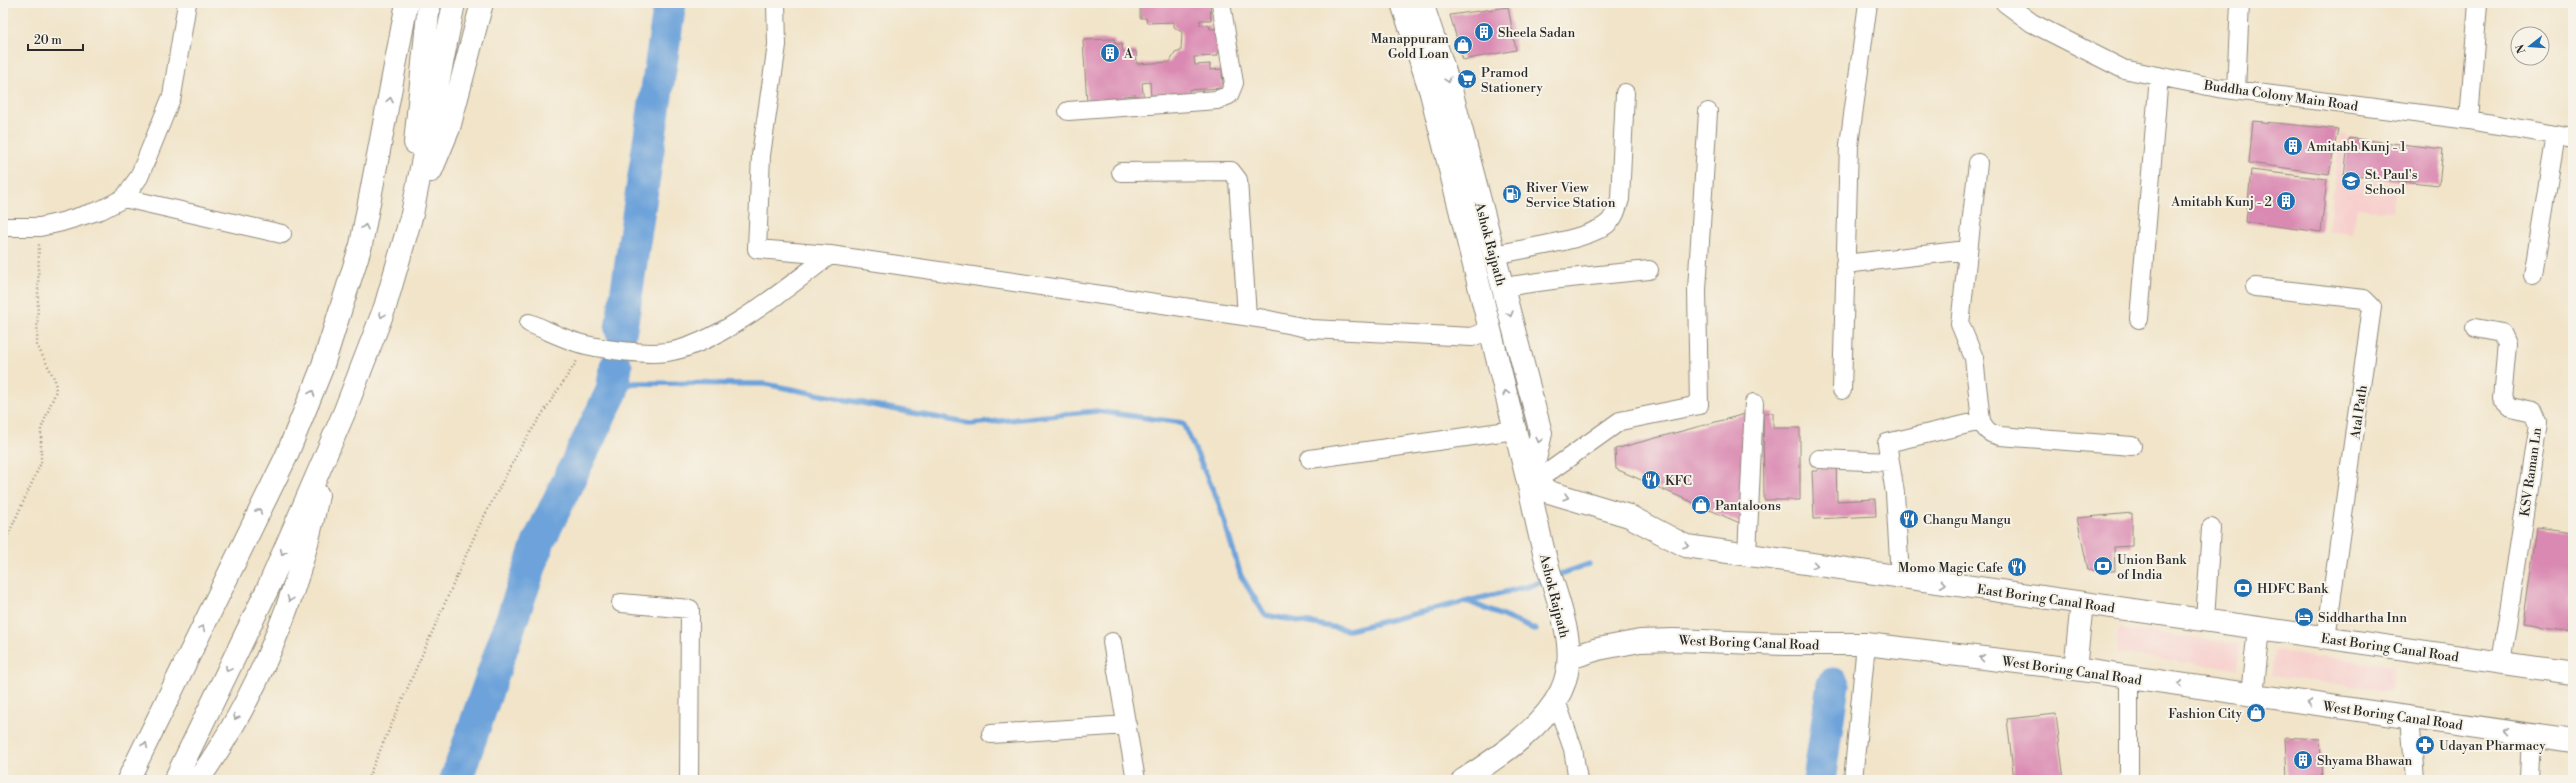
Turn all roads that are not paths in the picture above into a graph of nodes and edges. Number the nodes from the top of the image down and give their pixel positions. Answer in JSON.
{"nodes":[{"id":1,"x":187,"y":3,"type":"edge"},
{"id":2,"x":407,"y":3,"type":"edge"},
{"id":3,"x":429,"y":3,"type":"edge"},
{"id":4,"x":442,"y":3,"type":"edge"},
{"id":5,"x":454,"y":3,"type":"edge"},
{"id":6,"x":467,"y":3,"type":"edge"},
{"id":7,"x":482,"y":3,"type":"edge"},
{"id":8,"x":776,"y":3,"type":"edge"},
{"id":9,"x":1221,"y":3,"type":"edge"},
{"id":10,"x":1402,"y":3,"type":"edge"},
{"id":11,"x":1422,"y":3,"type":"edge"},
{"id":12,"x":1868,"y":3,"type":"edge"},
{"id":13,"x":2005,"y":3,"type":"edge"},
{"id":14,"x":2240,"y":3,"type":"edge"},
{"id":15,"x":2478,"y":3,"type":"edge"},
{"id":16,"x":2160,"y":76,"type":"junction"},
{"id":17,"x":2236,"y":90,"type":"junction"},
{"id":18,"x":1625,"y":93,"type":"dead end"},
{"id":19,"x":1068,"y":111,"type":"dead end"},
{"id":20,"x":1708,"y":112,"type":"dead end"},
{"id":21,"x":2469,"y":120,"type":"junction"},
{"id":22,"x":2564,"y":137,"type":"edge"},
{"id":23,"x":1978,"y":163,"type":"dead end"},
{"id":24,"x":1121,"y":172,"type":"dead end"},
{"id":25,"x":124,"y":198,"type":"junction"},
{"id":26,"x":412,"y":214,"type":"junction"},
{"id":27,"x":3,"y":227,"type":"edge"},
{"id":28,"x":282,"y":234,"type":"dead end"},
{"id":29,"x":1967,"y":250,"type":"junction"},
{"id":30,"x":830,"y":255,"type":"junction"},
{"id":31,"x":1494,"y":255,"type":"junction"},
{"id":32,"x":1845,"y":264,"type":"junction"},
{"id":33,"x":1649,"y":270,"type":"dead end"},
{"id":34,"x":2533,"y":275,"type":"dead end"},
{"id":35,"x":1503,"y":287,"type":"junction"},
{"id":36,"x":2255,"y":287,"type":"dead end"},
{"id":37,"x":1247,"y":316,"type":"junction"},
{"id":38,"x":2139,"y":319,"type":"dead end"},
{"id":39,"x":530,"y":323,"type":"dead end"},
{"id":40,"x":2475,"y":328,"type":"dead end"},
{"id":41,"x":1490,"y":330,"type":"junction"},
{"id":42,"x":1842,"y":390,"type":"dead end"},
{"id":43,"x":1754,"y":403,"type":"dead end"},
{"id":44,"x":1982,"y":421,"type":"junction"},
{"id":45,"x":1515,"y":430,"type":"junction"},
{"id":46,"x":2132,"y":446,"type":"dead end"},
{"id":47,"x":327,"y":453,"type":"junction"},
{"id":48,"x":1310,"y":459,"type":"dead end"},
{"id":49,"x":1819,"y":459,"type":"dead end"},
{"id":50,"x":1890,"y":462,"type":"junction"},
{"id":51,"x":1529,"y":486,"type":"junction"},
{"id":52,"x":2211,"y":528,"type":"dead end"},
{"id":53,"x":1747,"y":555,"type":"junction"},
{"id":54,"x":1900,"y":578,"type":"junction"},
{"id":55,"x":621,"y":603,"type":"dead end"},
{"id":56,"x":2082,"y":603,"type":"junction"},
{"id":57,"x":2205,"y":620,"type":"junction"},
{"id":58,"x":2259,"y":628,"type":"junction"},
{"id":59,"x":2326,"y":638,"type":"junction"},
{"id":60,"x":1112,"y":642,"type":"dead end"},
{"id":61,"x":1866,"y":644,"type":"junction"},
{"id":62,"x":1570,"y":658,"type":"junction"},
{"id":63,"x":2501,"y":663,"type":"junction"},
{"id":64,"x":2075,"y":669,"type":"junction"},
{"id":65,"x":2573,"y":673,"type":"edge"},
{"id":66,"x":2129,"y":677,"type":"junction"},
{"id":67,"x":2252,"y":695,"type":"junction"},
{"id":68,"x":1556,"y":701,"type":"junction"},
{"id":69,"x":2410,"y":717,"type":"junction"},
{"id":70,"x":1127,"y":724,"type":"junction"},
{"id":71,"x":991,"y":734,"type":"dead end"},
{"id":72,"x":2531,"y":735,"type":"junction"},
{"id":73,"x":2573,"y":741,"type":"edge"},
{"id":74,"x":128,"y":780,"type":"edge"},
{"id":75,"x":175,"y":780,"type":"edge"},
{"id":76,"x":198,"y":780,"type":"edge"},
{"id":77,"x":689,"y":780,"type":"edge"},
{"id":78,"x":1136,"y":780,"type":"edge"},
{"id":79,"x":1463,"y":780,"type":"edge"},
{"id":80,"x":1578,"y":780,"type":"edge"},
{"id":81,"x":1853,"y":780,"type":"edge"},
{"id":82,"x":2129,"y":780,"type":"edge"},
{"id":83,"x":2415,"y":780,"type":"edge"},
{"id":84,"x":2529,"y":780,"type":"edge"}],
"edges":[{"from":1,"to":25,"type":"street"},
{"from":74,"to":2,"type":"main road","one_way":true},
{"from":3,"to":26,"type":"main road"},
{"from":4,"to":26,"type":"main road"},
{"from":5,"to":26,"type":"main road"},
{"from":6,"to":26,"type":"main road"},
{"from":7,"to":26,"type":"main road"},
{"from":8,"to":30,"type":"street"},
{"from":9,"to":19,"type":"street"},
{"from":10,"to":41,"type":"main road","name":"Ashok Rajpath"},
{"from":11,"to":31,"type":"main road","name":"Ashok Rajpath","one_way":true},
{"from":12,"to":32,"type":"street"},
{"from":13,"to":16,"type":"street","name":"Buddha Colony Main Road"},
{"from":14,"to":17,"type":"street"},
{"from":15,"to":21,"type":"street"},
{"from":16,"to":17,"type":"street","name":"Buddha Colony Main Road"},
{"from":16,"to":38,"type":"street"},
{"from":17,"to":21,"type":"street","name":"Buddha Colony Main Road"},
{"from":18,"to":31,"type":"street"},
{"from":20,"to":51,"type":"street"},
{"from":21,"to":22,"type":"street","name":"Buddha Colony Main Road"},
{"from":22,"to":34,"type":"street"},
{"from":23,"to":29,"type":"street"},
{"from":24,"to":37,"type":"street"},
{"from":25,"to":27,"type":"street"},
{"from":25,"to":28,"type":"street"},
{"from":26,"to":47,"type":"main road","one_way":true},
{"from":29,"to":32,"type":"street"},
{"from":29,"to":44,"type":"street"},
{"from":30,"to":37,"type":"street"},
{"from":30,"to":39,"type":"street"},
{"from":31,"to":35,"type":"main road","name":"Ashok Rajpath"},
{"from":32,"to":42,"type":"street"},
{"from":33,"to":35,"type":"street"},
{"from":35,"to":51,"type":"main road","name":"Ashok Rajpath","one_way":true},
{"from":36,"to":59,"type":"street","name":"Atal Path"},
{"from":37,"to":41,"type":"street"},
{"from":40,"to":63,"type":"street","name":"KSV Raman Ln"},
{"from":45,"to":41,"type":"main road","name":"Ashok Rajpath","one_way":true},
{"from":43,"to":53,"type":"street"},
{"from":44,"to":46,"type":"street"},
{"from":44,"to":50,"type":"street"},
{"from":45,"to":48,"type":"street"},
{"from":45,"to":51,"type":"main road","name":"Ashok Rajpath"},
{"from":47,"to":75,"type":"main road","one_way":true},
{"from":47,"to":76,"type":"main road","one_way":true},
{"from":49,"to":50,"type":"street"},
{"from":50,"to":54,"type":"street"},
{"from":51,"to":53,"type":"main road","name":"East Boring Canal Road","one_way":true},
{"from":51,"to":62,"type":"main road","name":"Ashok Rajpath"},
{"from":52,"to":57,"type":"street"},
{"from":53,"to":54,"type":"main road","name":"East Boring Canal Road","one_way":true},
{"from":54,"to":56,"type":"main road","name":"East Boring Canal Road","one_way":true},
{"from":55,"to":77,"type":"street"},
{"from":56,"to":57,"type":"main road","name":"East Boring Canal Road"},
{"from":56,"to":64,"type":"main road"},
{"from":57,"to":58,"type":"main road","name":"East Boring Canal Road"},
{"from":58,"to":59,"type":"main road","name":"East Boring Canal Road"},
{"from":58,"to":67,"type":"main road"},
{"from":59,"to":63,"type":"main road","name":"East Boring Canal Road"},
{"from":60,"to":70,"type":"street"},
{"from":61,"to":62,"type":"main road","name":"West Boring Canal Road"},
{"from":64,"to":61,"type":"main road","name":"West Boring Canal Road","one_way":true},
{"from":61,"to":81,"type":"street"},
{"from":62,"to":68,"type":"main road","name":"Ashok Rajpath"},
{"from":63,"to":65,"type":"main road","name":"East Boring Canal Road"},
{"from":64,"to":66,"type":"main road","name":"West Boring Canal Road"},
{"from":67,"to":66,"type":"main road","name":"West Boring Canal Road","one_way":true},
{"from":66,"to":82,"type":"street"},
{"from":69,"to":67,"type":"main road","name":"West Boring Canal Road","one_way":true},
{"from":68,"to":79,"type":"main road","name":"Ashok Rajpath"},
{"from":68,"to":80,"type":"street"},
{"from":72,"to":69,"type":"main road","name":"West Boring Canal Road","one_way":true},
{"from":69,"to":83,"type":"street"},
{"from":70,"to":71,"type":"street"},
{"from":70,"to":78,"type":"street"},
{"from":72,"to":73,"type":"main road","name":"West Boring Canal Road"},
{"from":72,"to":84,"type":"street"}]}
